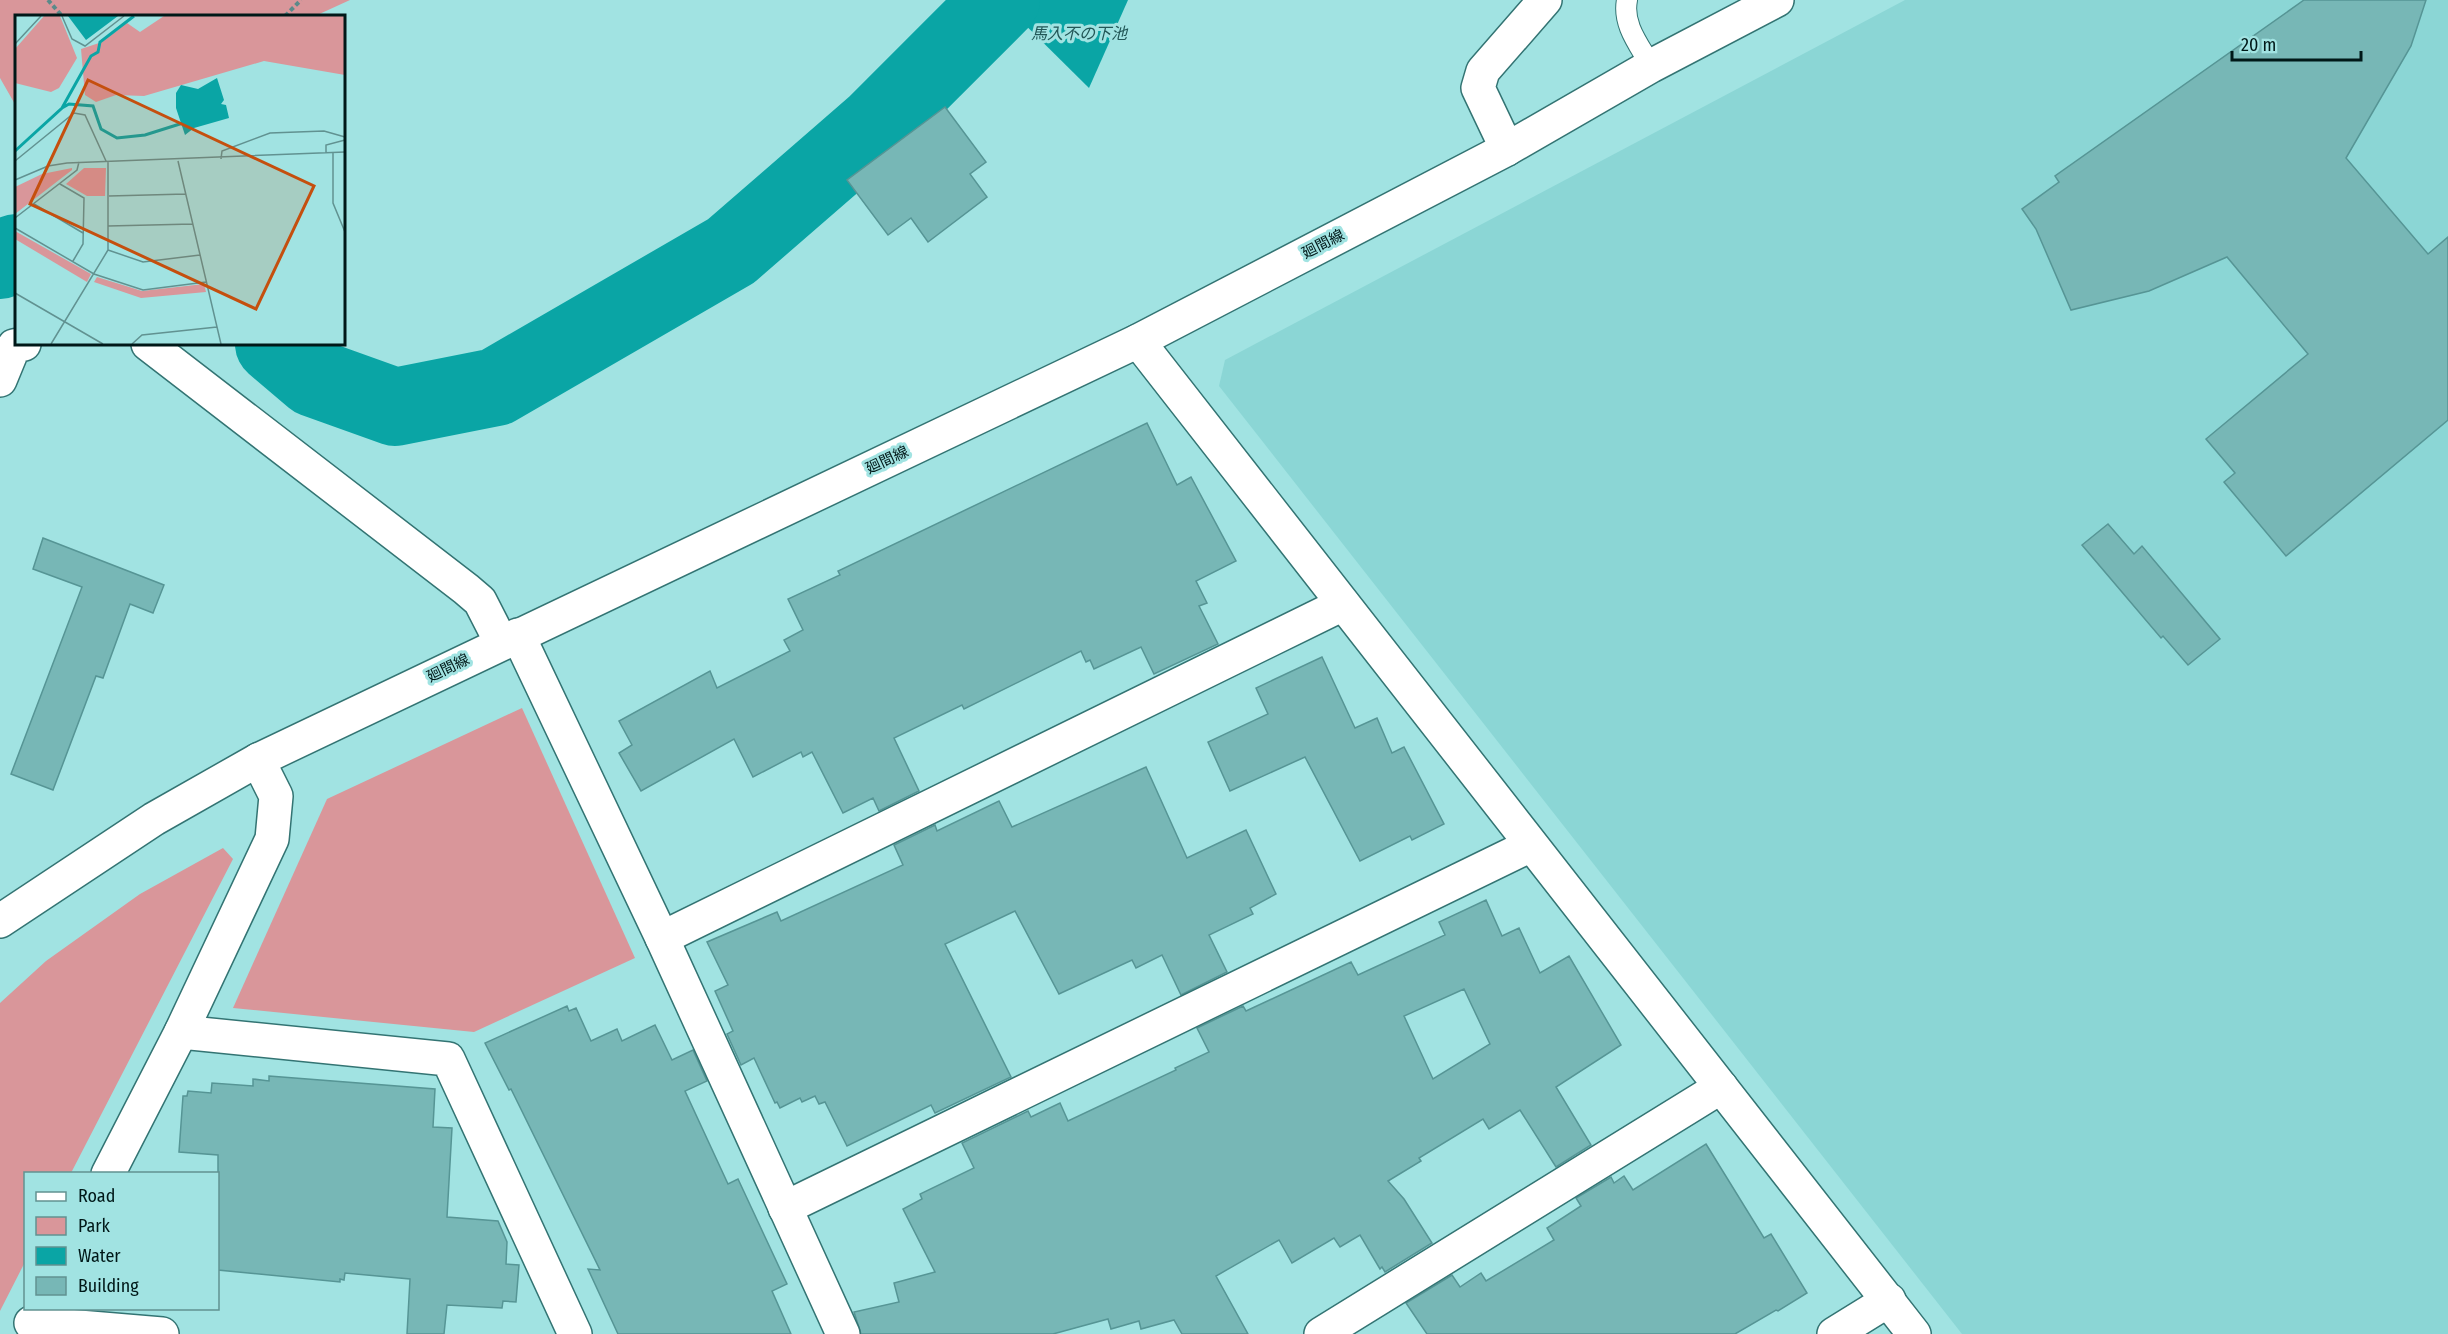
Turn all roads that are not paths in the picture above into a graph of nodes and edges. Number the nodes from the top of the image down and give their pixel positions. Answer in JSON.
{"nodes":[{"id":1,"x":1545,"y":0,"type":"edge"},
{"id":2,"x":1628,"y":0,"type":"edge"},
{"id":3,"x":1776,"y":0,"type":"edge"},
{"id":4,"x":1651,"y":66,"type":"junction"},
{"id":5,"x":1507,"y":149,"type":"junction"},
{"id":6,"x":1138,"y":341,"type":"junction"},
{"id":7,"x":19,"y":345,"type":"edge"},
{"id":8,"x":149,"y":345,"type":"edge"},
{"id":9,"x":0,"y":380,"type":"edge"},
{"id":10,"x":1343,"y":604,"type":"junction"},
{"id":11,"x":509,"y":639,"type":"junction"},
{"id":12,"x":258,"y":759,"type":"junction"},
{"id":13,"x":1531,"y":845,"type":"junction"},
{"id":14,"x":0,"y":921,"type":"edge"},
{"id":15,"x":662,"y":938,"type":"junction"},
{"id":16,"x":181,"y":1032,"type":"junction"},
{"id":17,"x":1721,"y":1087,"type":"junction"},
{"id":18,"x":109,"y":1172,"type":"edge"},
{"id":19,"x":785,"y":1208,"type":"junction"},
{"id":20,"x":1889,"y":1300,"type":"junction"},
{"id":21,"x":32,"y":1322,"type":"edge"},
{"id":22,"x":162,"y":1334,"type":"edge"},
{"id":23,"x":574,"y":1334,"type":"edge"},
{"id":24,"x":843,"y":1334,"type":"edge"},
{"id":25,"x":1321,"y":1334,"type":"edge"},
{"id":26,"x":1834,"y":1334,"type":"edge"},
{"id":27,"x":1914,"y":1334,"type":"edge"}],
"edges":[{"from":1,"to":5,"type":"street"},
{"from":2,"to":4,"type":"lane"},
{"from":3,"to":4,"type":"street","name":"廻間線"},
{"from":4,"to":5,"type":"street","name":"廻間線"},
{"from":5,"to":6,"type":"street","name":"廻間線"},
{"from":6,"to":10,"type":"street"},
{"from":6,"to":11,"type":"street","name":"廻間線"},
{"from":7,"to":9,"type":"street"},
{"from":8,"to":11,"type":"street"},
{"from":10,"to":13,"type":"street"},
{"from":10,"to":15,"type":"street"},
{"from":11,"to":12,"type":"street","name":"廻間線"},
{"from":11,"to":15,"type":"street"},
{"from":12,"to":14,"type":"street","name":"廻間線"},
{"from":12,"to":16,"type":"street"},
{"from":13,"to":17,"type":"street"},
{"from":13,"to":19,"type":"street"},
{"from":15,"to":19,"type":"street"},
{"from":16,"to":18,"type":"street"},
{"from":16,"to":23,"type":"street"},
{"from":17,"to":20,"type":"street"},
{"from":17,"to":25,"type":"street"},
{"from":19,"to":24,"type":"street"},
{"from":20,"to":26,"type":"street"},
{"from":20,"to":27,"type":"street"},
{"from":21,"to":22,"type":"street"}]}
